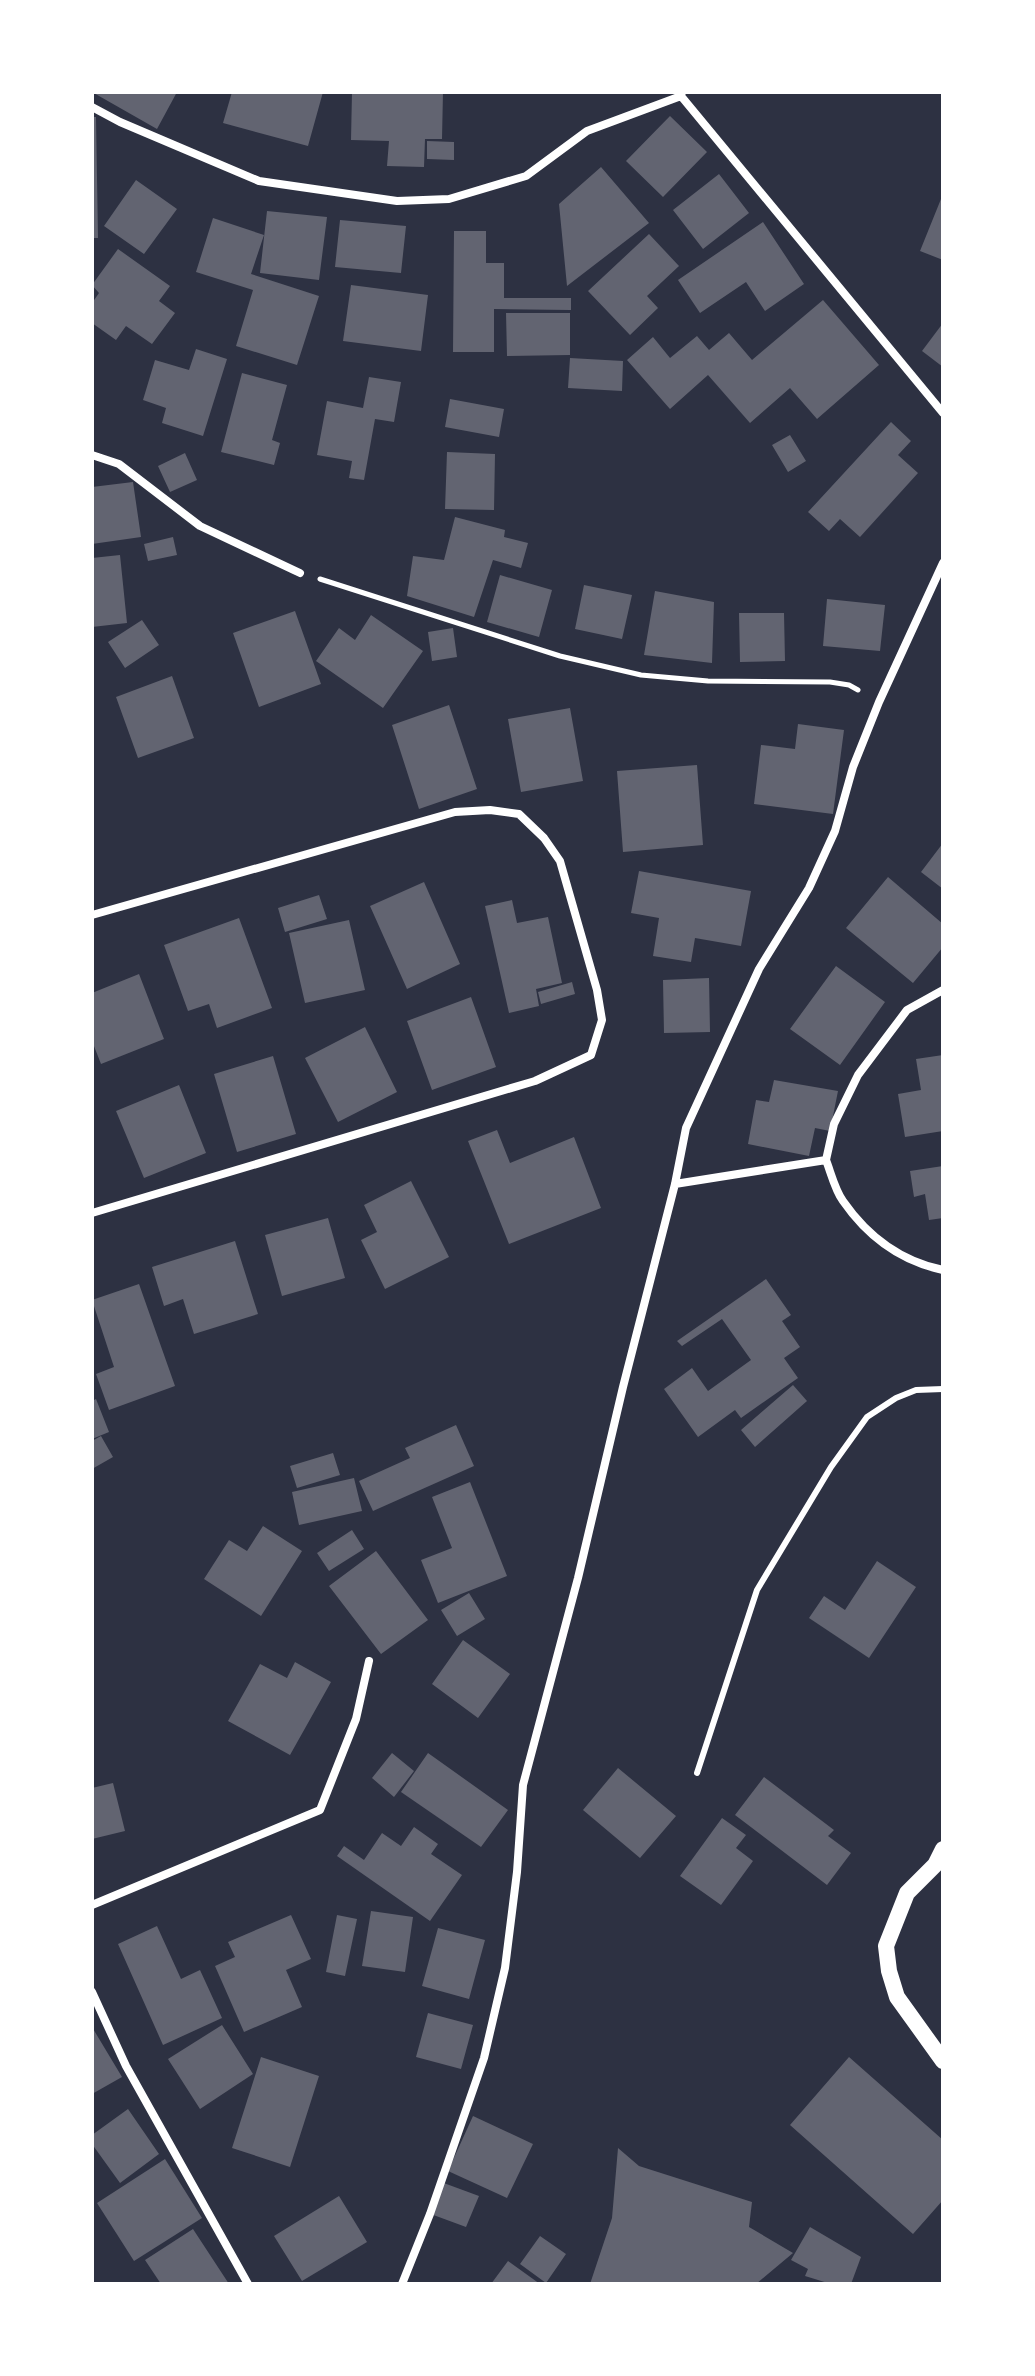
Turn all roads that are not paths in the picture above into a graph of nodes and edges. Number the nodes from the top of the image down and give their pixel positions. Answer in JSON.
{"nodes":[{"id":1,"x":682,"y":94,"type":"edge"},
{"id":2,"x":92,"y":107,"type":"edge"},
{"id":3,"x":943,"y":413,"type":"edge"},
{"id":4,"x":92,"y":455,"type":"edge"},
{"id":5,"x":943,"y":563,"type":"edge"},
{"id":6,"x":300,"y":573,"type":"road end"},
{"id":7,"x":92,"y":915,"type":"edge"},
{"id":8,"x":943,"y":990,"type":"edge"},
{"id":9,"x":826,"y":1160,"type":"junction"},
{"id":10,"x":675,"y":1184,"type":"junction"},
{"id":11,"x":92,"y":1213,"type":"edge"},
{"id":12,"x":943,"y":1270,"type":"edge"},
{"id":13,"x":943,"y":1389,"type":"edge"},
{"id":14,"x":369,"y":1661,"type":"dead end"},
{"id":15,"x":697,"y":1773,"type":"dead end"},
{"id":16,"x":943,"y":1849,"type":"edge"},
{"id":17,"x":92,"y":1905,"type":"edge"},
{"id":18,"x":92,"y":1992,"type":"edge"},
{"id":19,"x":943,"y":2061,"type":"edge"},
{"id":20,"x":248,"y":2284,"type":"edge"},
{"id":21,"x":402,"y":2284,"type":"edge"}],
"edges":[{"from":1,"to":2,"type":"street"},
{"from":1,"to":3,"type":"street"},
{"from":4,"to":6,"type":"street"},
{"from":5,"to":10,"type":"street"},
{"from":7,"to":11,"type":"street"},
{"from":8,"to":9,"type":"street"},
{"from":9,"to":10,"type":"street"},
{"from":9,"to":12,"type":"street"},
{"from":10,"to":21,"type":"street"},
{"from":13,"to":15,"type":"lane"},
{"from":14,"to":17,"type":"street"},
{"from":16,"to":19,"type":"main road"},
{"from":18,"to":20,"type":"street"}]}
